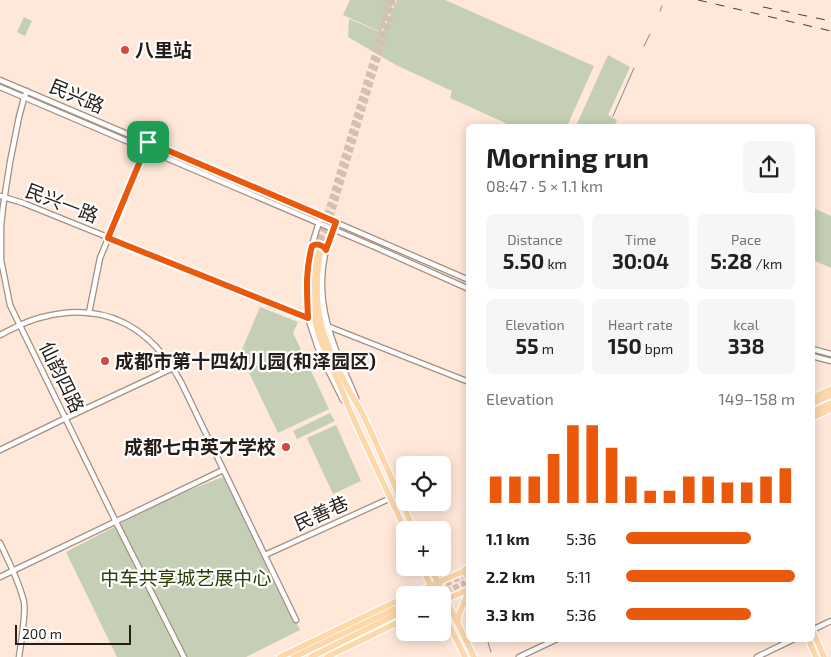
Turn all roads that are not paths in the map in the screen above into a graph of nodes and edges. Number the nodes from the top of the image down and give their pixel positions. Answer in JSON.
{"nodes":[{"id":1,"x":0,"y":80,"type":"edge"},
{"id":2,"x":0,"y":88,"type":"edge"},
{"id":3,"x":27,"y":91,"type":"junction"},
{"id":4,"x":24,"y":98,"type":"junction"},
{"id":5,"x":148,"y":142,"type":"junction"},
{"id":6,"x":145,"y":149,"type":"junction"},
{"id":7,"x":2,"y":197,"type":"edge"},
{"id":8,"x":321,"y":216,"type":"junction"},
{"id":9,"x":336,"y":222,"type":"junction"},
{"id":10,"x":318,"y":223,"type":"junction"},
{"id":11,"x":333,"y":229,"type":"junction"},
{"id":12,"x":108,"y":238,"type":"junction"},
{"id":13,"x":319,"y":248,"type":"junction"},
{"id":14,"x":0,"y":260,"type":"edge"},
{"id":15,"x":466,"y":279,"type":"edge"},
{"id":16,"x":466,"y":288,"type":"edge"},
{"id":17,"x":89,"y":313,"type":"junction"},
{"id":18,"x":308,"y":318,"type":"junction"},
{"id":19,"x":20,"y":325,"type":"junction"},
{"id":20,"x":327,"y":326,"type":"junction"},
{"id":21,"x":0,"y":335,"type":"edge"},
{"id":22,"x":815,"y":349,"type":"edge"},
{"id":23,"x":831,"y":354,"type":"edge"},
{"id":24,"x":815,"y":357,"type":"edge"},
{"id":25,"x":831,"y":361,"type":"edge"},
{"id":26,"x":173,"y":368,"type":"junction"},
{"id":27,"x":466,"y":381,"type":"edge"},
{"id":28,"x":831,"y":389,"type":"edge"},
{"id":29,"x":831,"y":395,"type":"edge"},
{"id":30,"x":815,"y":397,"type":"edge"},
{"id":31,"x":815,"y":403,"type":"edge"},
{"id":32,"x":831,"y":403,"type":"edge"},
{"id":33,"x":349,"y":409,"type":"junction"},
{"id":34,"x":831,"y":409,"type":"edge"},
{"id":35,"x":815,"y":411,"type":"edge"},
{"id":36,"x":362,"y":413,"type":"junction"},
{"id":37,"x":815,"y":417,"type":"edge"},
{"id":38,"x":66,"y":418,"type":"junction"},
{"id":39,"x":0,"y":450,"type":"edge"},
{"id":40,"x":223,"y":470,"type":"junction"},
{"id":41,"x":391,"y":498,"type":"junction"},
{"id":42,"x":401,"y":521,"type":"edge"},
{"id":43,"x":410,"y":521,"type":"edge"},
{"id":44,"x":116,"y":522,"type":"junction"},
{"id":45,"x":0,"y":543,"type":"edge"},
{"id":46,"x":264,"y":555,"type":"junction"},
{"id":47,"x":466,"y":569,"type":"edge"},
{"id":48,"x":13,"y":571,"type":"junction"},
{"id":49,"x":426,"y":576,"type":"edge"},
{"id":50,"x":435,"y":576,"type":"edge"},
{"id":51,"x":0,"y":577,"type":"edge"},
{"id":52,"x":438,"y":582,"type":"junction"},
{"id":53,"x":430,"y":586,"type":"joint"},
{"id":54,"x":439,"y":586,"type":"edge"},
{"id":55,"x":466,"y":591,"type":"edge"},
{"id":56,"x":451,"y":597,"type":"edge"},
{"id":57,"x":466,"y":597,"type":"edge"},
{"id":58,"x":396,"y":606,"type":"edge"},
{"id":59,"x":396,"y":606,"type":"edge"},
{"id":60,"x":396,"y":607,"type":"edge"},
{"id":61,"x":451,"y":612,"type":"edge"},
{"id":62,"x":296,"y":620,"type":"dead end"},
{"id":63,"x":831,"y":621,"type":"edge"},
{"id":64,"x":396,"y":623,"type":"edge"},
{"id":65,"x":458,"y":624,"type":"junction"},
{"id":66,"x":451,"y":628,"type":"edge"},
{"id":67,"x":815,"y":629,"type":"edge"},
{"id":68,"x":815,"y":635,"type":"edge"},
{"id":69,"x":466,"y":640,"type":"edge"},
{"id":70,"x":467,"y":642,"type":"edge"},
{"id":71,"x":551,"y":642,"type":"edge"},
{"id":72,"x":788,"y":642,"type":"edge"},
{"id":73,"x":809,"y":642,"type":"edge"},
{"id":74,"x":19,"y":657,"type":"edge"},
{"id":75,"x":184,"y":657,"type":"edge"},
{"id":76,"x":280,"y":657,"type":"edge"},
{"id":77,"x":294,"y":657,"type":"edge"},
{"id":78,"x":311,"y":657,"type":"edge"},
{"id":79,"x":327,"y":657,"type":"edge"},
{"id":80,"x":464,"y":657,"type":"edge"},
{"id":81,"x":474,"y":657,"type":"edge"},
{"id":82,"x":519,"y":657,"type":"edge"},
{"id":83,"x":757,"y":657,"type":"edge"},
{"id":84,"x":816,"y":657,"type":"edge"},
{"id":85,"x":824,"y":657,"type":"edge"}],
"edges":[{"from":1,"to":3,"type":"street","name":"民兴路"},
{"from":2,"to":4,"type":"street","name":"民兴路"},
{"from":3,"to":4,"type":"street","name":"仙韵四路"},
{"from":3,"to":5,"type":"street","name":"民兴路"},
{"from":4,"to":6,"type":"street","name":"民兴路"},
{"from":4,"to":7,"type":"street","name":"仙韵四路"},
{"from":5,"to":6,"type":"street"},
{"from":5,"to":8,"type":"street","name":"民兴路"},
{"from":6,"to":10,"type":"street","name":"民兴路"},
{"from":6,"to":12,"type":"street"},
{"from":7,"to":12,"type":"street","name":"民兴一路"},
{"from":7,"to":14,"type":"street","name":"仙韵四路"},
{"from":8,"to":9,"type":"street","name":"民兴路"},
{"from":8,"to":10,"type":"street"},
{"from":9,"to":11,"type":"street"},
{"from":9,"to":15,"type":"street","name":"民兴路"},
{"from":10,"to":11,"type":"street","name":"民兴路"},
{"from":10,"to":13,"type":"street"},
{"from":11,"to":13,"type":"street"},
{"from":11,"to":16,"type":"street","name":"民兴路"},
{"from":12,"to":17,"type":"street"},
{"from":12,"to":18,"type":"street","name":"民兴一路"},
{"from":13,"to":18,"type":"street"},
{"from":13,"to":20,"type":"street"},
{"from":13,"to":33,"type":"main road"},
{"from":13,"to":36,"type":"main road"},
{"from":14,"to":19,"type":"street","name":"仙韵四路"},
{"from":17,"to":19,"type":"street"},
{"from":17,"to":26,"type":"street"},
{"from":18,"to":33,"type":"street"},
{"from":19,"to":21,"type":"street"},
{"from":19,"to":38,"type":"street","name":"仙韵四路"},
{"from":20,"to":27,"type":"street"},
{"from":20,"to":36,"type":"street"},
{"from":22,"to":23,"type":"street"},
{"from":24,"to":25,"type":"street"},
{"from":26,"to":38,"type":"street"},
{"from":26,"to":40,"type":"street"},
{"from":28,"to":30,"type":"main road"},
{"from":29,"to":31,"type":"main road"},
{"from":32,"to":35,"type":"main road"},
{"from":33,"to":41,"type":"main road"},
{"from":34,"to":37,"type":"main road"},
{"from":36,"to":43,"type":"main road"},
{"from":38,"to":39,"type":"street"},
{"from":38,"to":44,"type":"street","name":"仙韵四路"},
{"from":40,"to":44,"type":"street"},
{"from":40,"to":46,"type":"street"},
{"from":41,"to":42,"type":"main road"},
{"from":41,"to":46,"type":"street","name":"民善巷"},
{"from":44,"to":48,"type":"street"},
{"from":44,"to":75,"type":"street","name":"仙韵四路"},
{"from":45,"to":48,"type":"street"},
{"from":46,"to":62,"type":"street"},
{"from":47,"to":52,"type":"main road"},
{"from":48,"to":51,"type":"street"},
{"from":48,"to":74,"type":"street"},
{"from":49,"to":53,"type":"main road"},
{"from":50,"to":52,"type":"main road"},
{"from":52,"to":53,"type":"main road"},
{"from":52,"to":54,"type":"main road"},
{"from":55,"to":56,"type":"main road"},
{"from":57,"to":65,"type":"main road"},
{"from":58,"to":76,"type":"main road"},
{"from":59,"to":77,"type":"main road"},
{"from":60,"to":78,"type":"main road"},
{"from":61,"to":65,"type":"main road"},
{"from":63,"to":67,"type":"street"},
{"from":64,"to":79,"type":"main road"},
{"from":65,"to":69,"type":"main road"},
{"from":66,"to":80,"type":"main road"},
{"from":68,"to":85,"type":"main road"},
{"from":70,"to":81,"type":"main road"},
{"from":71,"to":82,"type":"street"},
{"from":72,"to":83,"type":"street"},
{"from":73,"to":84,"type":"main road"}]}
